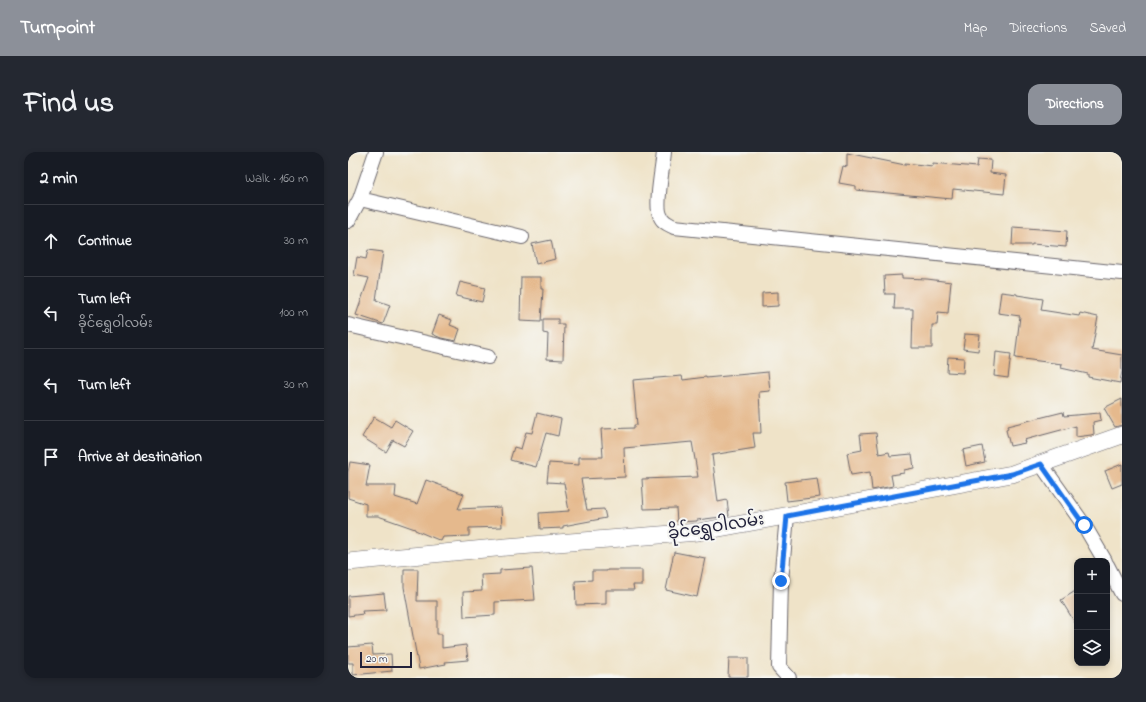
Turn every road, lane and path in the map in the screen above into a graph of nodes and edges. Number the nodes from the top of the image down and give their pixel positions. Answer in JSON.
{"nodes":[{"id":1,"x":376,"y":152,"type":"edge"},
{"id":2,"x":664,"y":152,"type":"edge"},
{"id":3,"x":360,"y":198,"type":"junction"},
{"id":4,"x":349,"y":217,"type":"edge"},
{"id":5,"x":522,"y":237,"type":"dead end"},
{"id":6,"x":1122,"y":273,"type":"edge"},
{"id":7,"x":348,"y":325,"type":"edge"},
{"id":8,"x":488,"y":357,"type":"dead end"},
{"id":9,"x":1122,"y":435,"type":"edge"},
{"id":10,"x":1041,"y":464,"type":"junction"},
{"id":11,"x":787,"y":516,"type":"junction"},
{"id":12,"x":1103,"y":558,"type":"edge"},
{"id":13,"x":348,"y":562,"type":"edge"},
{"id":14,"x":1110,"y":571,"type":"edge"},
{"id":15,"x":1122,"y":594,"type":"edge"},
{"id":16,"x":789,"y":678,"type":"edge"}],
"edges":[{"from":1,"to":3,"type":"street"},
{"from":2,"to":6,"type":"street"},
{"from":3,"to":4,"type":"street"},
{"from":3,"to":5,"type":"street"},
{"from":7,"to":8,"type":"street"},
{"from":9,"to":10,"type":"street","name":"ခိုင်ရွှေဝါလမ်း"},
{"from":10,"to":11,"type":"street","name":"ခိုင်ရွှေဝါလမ်း"},
{"from":10,"to":12,"type":"street"},
{"from":11,"to":13,"type":"street","name":"ခိုင်ရွှေဝါလမ်း"},
{"from":11,"to":16,"type":"street"},
{"from":14,"to":15,"type":"street"}]}
